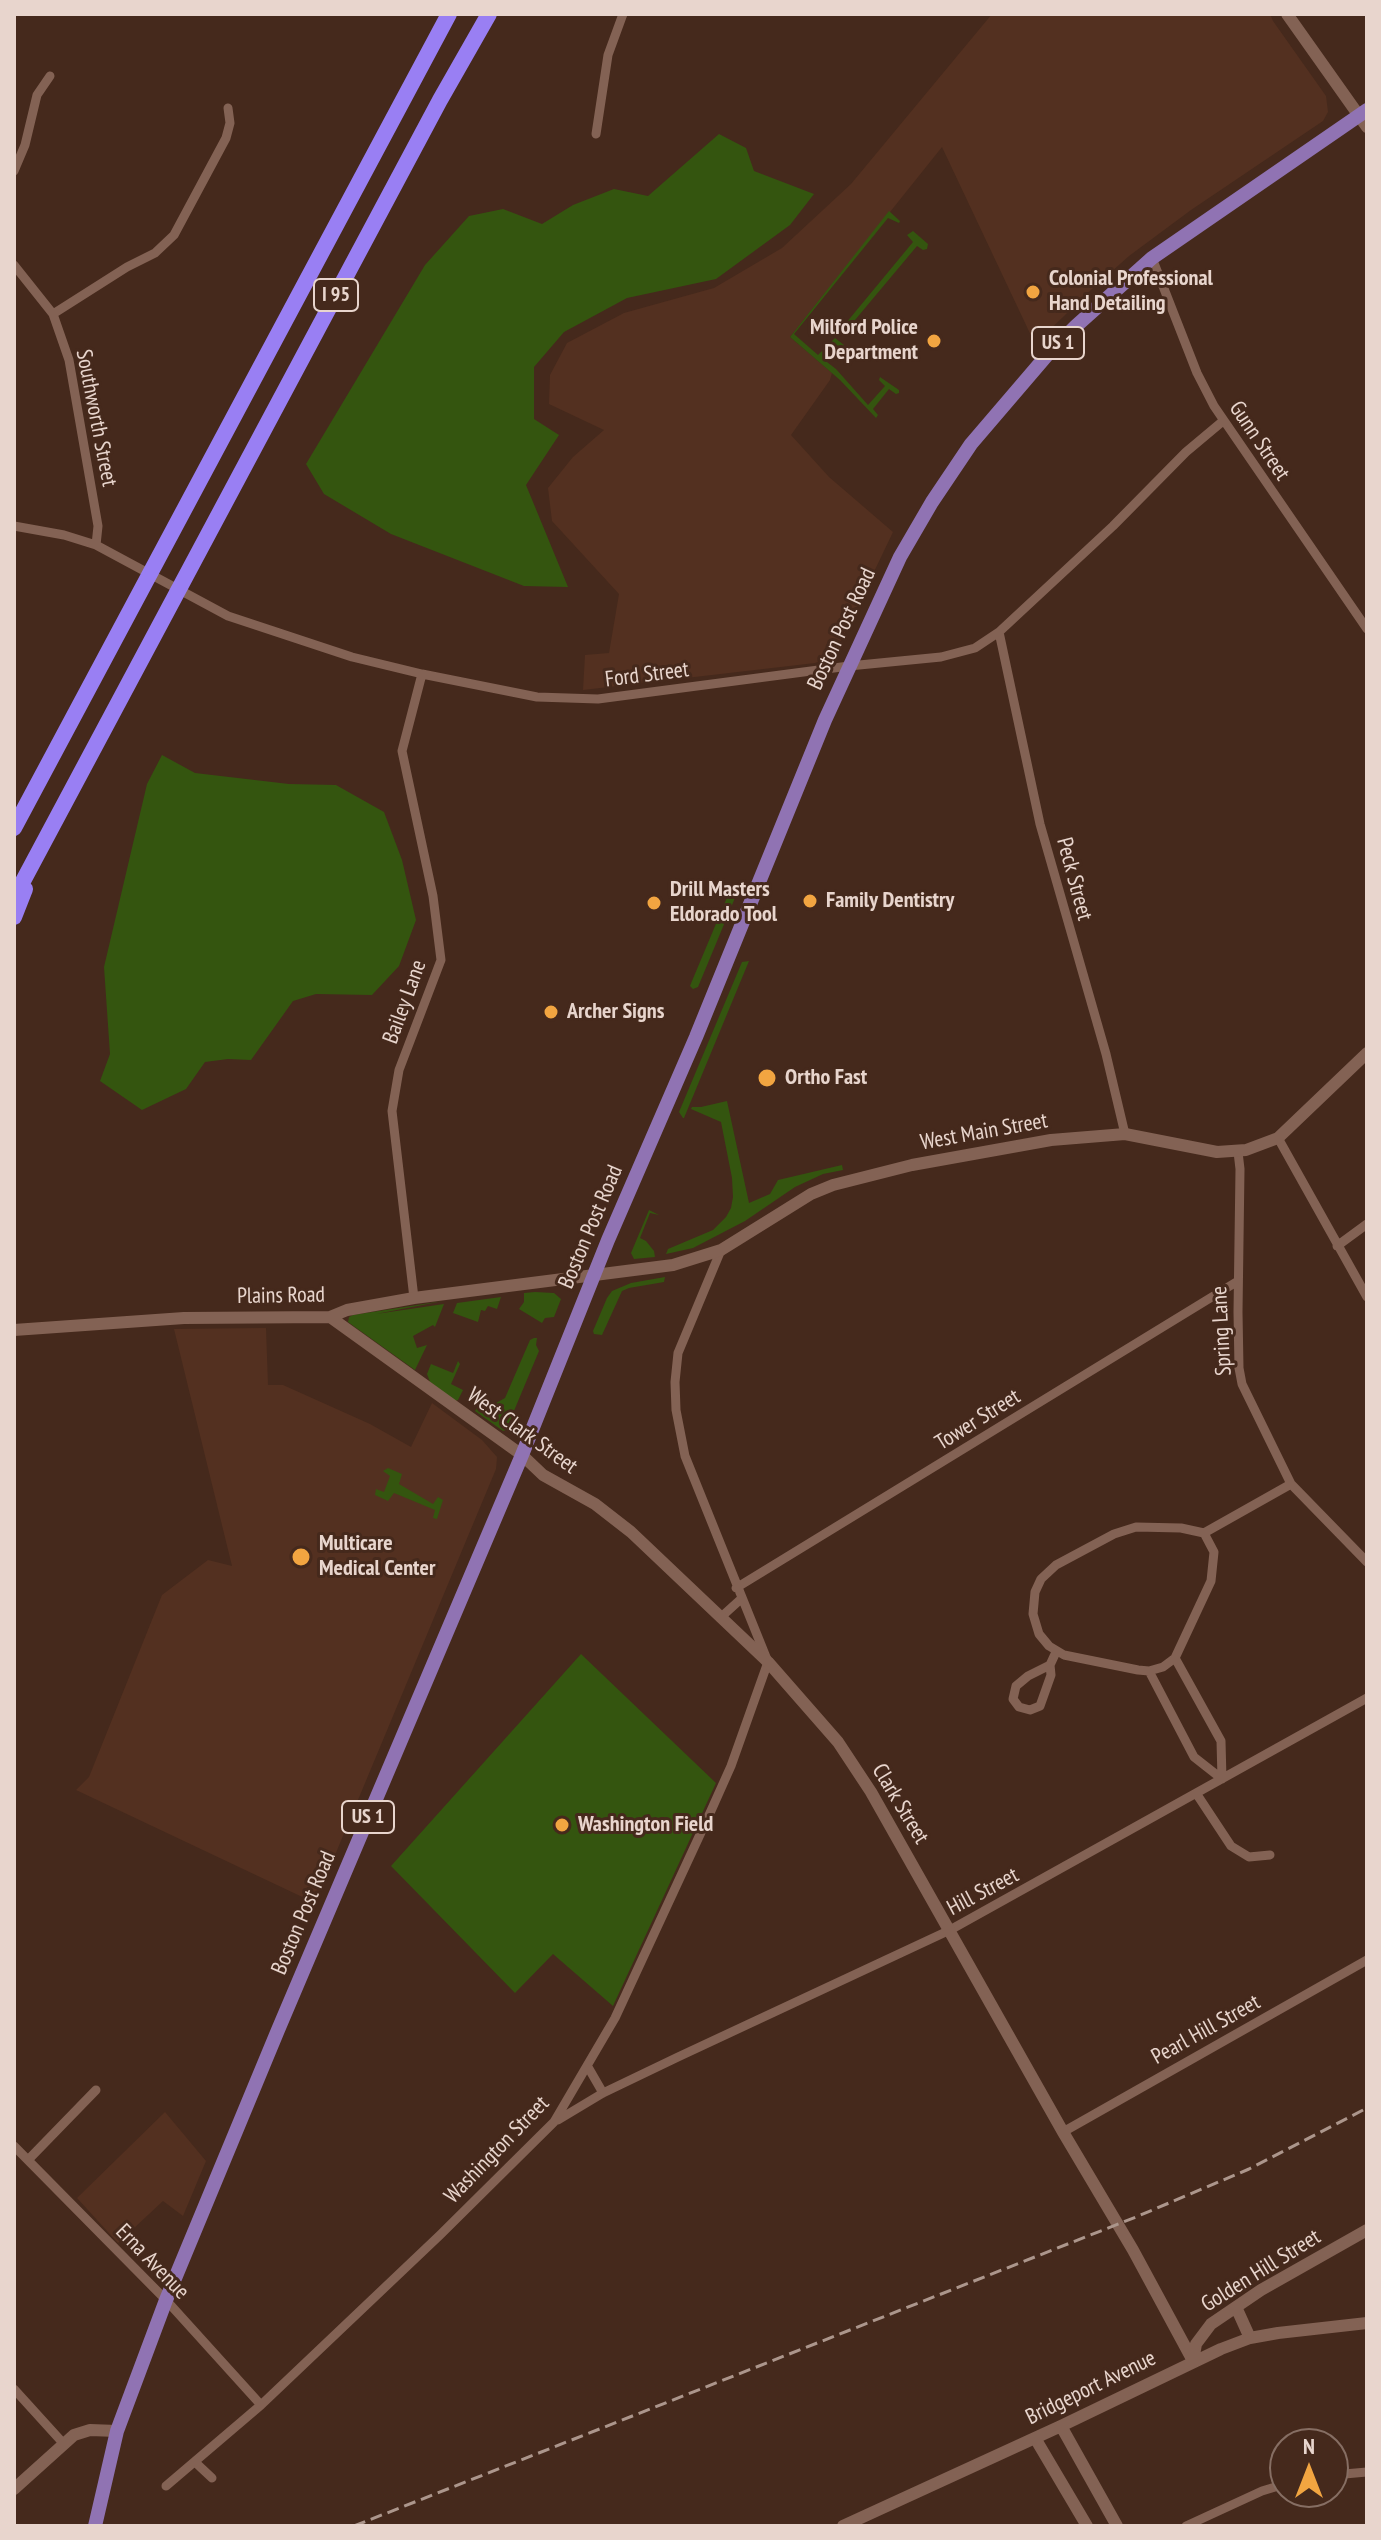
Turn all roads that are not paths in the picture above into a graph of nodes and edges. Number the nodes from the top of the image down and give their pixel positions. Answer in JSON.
{"nodes":[{"id":1,"x":449,"y":14,"type":"edge"},
{"id":2,"x":489,"y":14,"type":"edge"},
{"id":3,"x":623,"y":14,"type":"edge"},
{"id":4,"x":1287,"y":14,"type":"edge"},
{"id":5,"x":50,"y":76,"type":"dead end"},
{"id":6,"x":228,"y":108,"type":"dead end"},
{"id":7,"x":1364,"y":118,"type":"edge"},
{"id":8,"x":596,"y":134,"type":"dead end"},
{"id":9,"x":14,"y":171,"type":"edge"},
{"id":10,"x":1152,"y":258,"type":"junction"},
{"id":11,"x":14,"y":265,"type":"edge"},
{"id":12,"x":53,"y":314,"type":"junction"},
{"id":13,"x":1223,"y":421,"type":"junction"},
{"id":14,"x":14,"y":526,"type":"edge"},
{"id":15,"x":96,"y":545,"type":"junction"},
{"id":16,"x":1367,"y":629,"type":"edge"},
{"id":17,"x":999,"y":632,"type":"junction"},
{"id":18,"x":849,"y":666,"type":"junction"},
{"id":19,"x":422,"y":674,"type":"junction"},
{"id":20,"x":14,"y":828,"type":"edge"},
{"id":21,"x":48,"y":835,"type":"junction"},
{"id":22,"x":14,"y":898,"type":"edge"},
{"id":23,"x":14,"y":917,"type":"edge"},
{"id":24,"x":1367,"y":1053,"type":"edge"},
{"id":25,"x":1125,"y":1134,"type":"junction"},
{"id":26,"x":1278,"y":1138,"type":"junction"},
{"id":27,"x":1238,"y":1152,"type":"junction"},
{"id":28,"x":1367,"y":1224,"type":"edge"},
{"id":29,"x":1337,"y":1246,"type":"junction"},
{"id":30,"x":721,"y":1250,"type":"junction"},
{"id":31,"x":593,"y":1276,"type":"junction"},
{"id":32,"x":1238,"y":1281,"type":"junction"},
{"id":33,"x":1367,"y":1297,"type":"edge"},
{"id":34,"x":414,"y":1298,"type":"junction"},
{"id":35,"x":330,"y":1317,"type":"junction"},
{"id":36,"x":14,"y":1330,"type":"edge"},
{"id":37,"x":522,"y":1455,"type":"junction"},
{"id":38,"x":1291,"y":1484,"type":"junction"},
{"id":39,"x":1204,"y":1533,"type":"junction"},
{"id":40,"x":1367,"y":1562,"type":"edge"},
{"id":41,"x":736,"y":1588,"type":"junction"},
{"id":42,"x":741,"y":1599,"type":"junction"},
{"id":43,"x":720,"y":1618,"type":"junction"},
{"id":44,"x":1056,"y":1652,"type":"junction"},
{"id":45,"x":1175,"y":1658,"type":"junction"},
{"id":46,"x":768,"y":1662,"type":"junction"},
{"id":47,"x":1050,"y":1665,"type":"junction"},
{"id":48,"x":1149,"y":1671,"type":"junction"},
{"id":49,"x":1367,"y":1698,"type":"edge"},
{"id":50,"x":1222,"y":1779,"type":"junction"},
{"id":51,"x":1196,"y":1793,"type":"junction"},
{"id":52,"x":1270,"y":1855,"type":"dead end"},
{"id":53,"x":950,"y":1930,"type":"junction"},
{"id":54,"x":1367,"y":1960,"type":"edge"},
{"id":55,"x":588,"y":2067,"type":"junction"},
{"id":56,"x":96,"y":2090,"type":"dead end"},
{"id":57,"x":603,"y":2093,"type":"junction"},
{"id":58,"x":554,"y":2122,"type":"junction"},
{"id":59,"x":1063,"y":2132,"type":"junction"},
{"id":60,"x":14,"y":2146,"type":"edge"},
{"id":61,"x":28,"y":2160,"type":"junction"},
{"id":62,"x":1367,"y":2230,"type":"edge"},
{"id":63,"x":166,"y":2300,"type":"junction"},
{"id":64,"x":1236,"y":2307,"type":"junction"},
{"id":65,"x":1367,"y":2323,"type":"edge"},
{"id":66,"x":1250,"y":2338,"type":"junction"},
{"id":67,"x":1193,"y":2361,"type":"junction"},
{"id":68,"x":14,"y":2389,"type":"edge"},
{"id":69,"x":261,"y":2405,"type":"junction"},
{"id":70,"x":1061,"y":2426,"type":"junction"},
{"id":71,"x":117,"y":2431,"type":"junction"},
{"id":72,"x":1035,"y":2438,"type":"junction"},
{"id":73,"x":63,"y":2443,"type":"junction"},
{"id":74,"x":196,"y":2463,"type":"junction"},
{"id":75,"x":212,"y":2478,"type":"dead end"},
{"id":76,"x":166,"y":2486,"type":"dead end"},
{"id":77,"x":14,"y":2489,"type":"edge"},
{"id":78,"x":1269,"y":2489,"type":"edge"},
{"id":79,"x":95,"y":2526,"type":"edge"},
{"id":80,"x":843,"y":2526,"type":"edge"},
{"id":81,"x":1087,"y":2526,"type":"edge"},
{"id":82,"x":1117,"y":2526,"type":"edge"},
{"id":83,"x":1186,"y":2526,"type":"edge"}],
"edges":[{"from":1,"to":20,"type":"highway","number":"I 95"},
{"from":2,"to":21,"type":"highway","number":"I 95"},
{"from":3,"to":8,"type":"street"},
{"from":4,"to":7,"type":"main road"},
{"from":5,"to":9,"type":"street"},
{"from":6,"to":12,"type":"street"},
{"from":7,"to":10,"type":"main road","name":"Boston Post Road","number":"US 1"},
{"from":10,"to":13,"type":"street","name":"Gunn Street"},
{"from":10,"to":18,"type":"main road","name":"Boston Post Road","number":"US 1"},
{"from":11,"to":12,"type":"street","name":"Southworth Street"},
{"from":12,"to":15,"type":"street","name":"Southworth Street"},
{"from":13,"to":16,"type":"street","name":"Gunn Street"},
{"from":13,"to":17,"type":"street","name":"Ford Street"},
{"from":14,"to":15,"type":"street","name":"Ford Street"},
{"from":15,"to":19,"type":"street","name":"Ford Street"},
{"from":17,"to":18,"type":"street","name":"Ford Street"},
{"from":17,"to":25,"type":"street","name":"Peck Street"},
{"from":18,"to":19,"type":"street","name":"Ford Street"},
{"from":18,"to":31,"type":"main road","name":"Boston Post Road","number":"US 1"},
{"from":19,"to":34,"type":"street","name":"Bailey Lane"},
{"from":21,"to":22,"type":"highway","number":"I 95"},
{"from":21,"to":23,"type":"highway"},
{"from":24,"to":26,"type":"main road","name":"West Main Street"},
{"from":25,"to":27,"type":"main road","name":"West Main Street"},
{"from":25,"to":30,"type":"main road","name":"West Main Street"},
{"from":26,"to":27,"type":"main road","name":"West Main Street"},
{"from":26,"to":29,"type":"street"},
{"from":27,"to":32,"type":"street","name":"Spring Lane"},
{"from":28,"to":29,"type":"street"},
{"from":29,"to":33,"type":"street"},
{"from":30,"to":31,"type":"main road","name":"West Main Street"},
{"from":30,"to":41,"type":"street","name":"Clark Street"},
{"from":31,"to":34,"type":"main road","name":"Plains Road"},
{"from":31,"to":37,"type":"main road","name":"Boston Post Road","number":"US 1"},
{"from":32,"to":38,"type":"street","name":"Spring Lane"},
{"from":32,"to":41,"type":"street","name":"Tower Street"},
{"from":34,"to":35,"type":"main road","name":"Plains Road"},
{"from":35,"to":36,"type":"main road","name":"Plains Road"},
{"from":35,"to":37,"type":"main road","name":"West Clark Street"},
{"from":37,"to":43,"type":"main road","name":"West Clark Street"},
{"from":37,"to":63,"type":"main road","name":"Boston Post Road","number":"US 1"},
{"from":38,"to":39,"type":"street"},
{"from":38,"to":40,"type":"street","name":"Spring Lane"},
{"from":39,"to":44,"type":"street"},
{"from":39,"to":45,"type":"street"},
{"from":41,"to":42,"type":"street","name":"Clark Street"},
{"from":42,"to":43,"type":"street"},
{"from":42,"to":46,"type":"street","name":"Clark Street"},
{"from":43,"to":46,"type":"main road","name":"West Clark Street"},
{"from":44,"to":47,"type":"street"},
{"from":44,"to":48,"type":"street"},
{"from":45,"to":48,"type":"street"},
{"from":45,"to":50,"type":"street"},
{"from":46,"to":53,"type":"main road","name":"Clark Street"},
{"from":46,"to":55,"type":"street","name":"Washington Street"},
{"from":47,"to":47,"type":"street"},
{"from":48,"to":50,"type":"street"},
{"from":49,"to":50,"type":"street","name":"Hill Street"},
{"from":50,"to":51,"type":"street","name":"Hill Street"},
{"from":51,"to":52,"type":"street"},
{"from":51,"to":53,"type":"street","name":"Hill Street"},
{"from":53,"to":57,"type":"street","name":"Hill Street"},
{"from":53,"to":59,"type":"main road","name":"Clark Street"},
{"from":54,"to":59,"type":"street","name":"Pearl Hill Street"},
{"from":55,"to":57,"type":"street"},
{"from":55,"to":58,"type":"street","name":"Washington Street"},
{"from":56,"to":61,"type":"street"},
{"from":57,"to":58,"type":"street","name":"Hill Street"},
{"from":58,"to":69,"type":"street","name":"Washington Street"},
{"from":59,"to":67,"type":"main road","name":"Clark Street"},
{"from":60,"to":61,"type":"street","name":"Erna Avenue"},
{"from":61,"to":63,"type":"street","name":"Erna Avenue"},
{"from":62,"to":64,"type":"main road","name":"Golden Hill Street"},
{"from":63,"to":69,"type":"street","name":"Erna Avenue"},
{"from":63,"to":71,"type":"main road","name":"Boston Post Road","number":"US 1"},
{"from":64,"to":66,"type":"main road"},
{"from":64,"to":67,"type":"main road","name":"Golden Hill Street"},
{"from":65,"to":66,"type":"main road","name":"Bridgeport Avenue"},
{"from":66,"to":67,"type":"main road","name":"Bridgeport Avenue"},
{"from":67,"to":70,"type":"main road","name":"Bridgeport Avenue"},
{"from":68,"to":73,"type":"street"},
{"from":69,"to":74,"type":"street","name":"Washington Street"},
{"from":70,"to":72,"type":"main road","name":"Bridgeport Avenue"},
{"from":70,"to":82,"type":"main road"},
{"from":71,"to":73,"type":"main road"},
{"from":71,"to":79,"type":"main road","name":"Boston Post Road","number":"US 1"},
{"from":72,"to":80,"type":"main road","name":"Bridgeport Avenue"},
{"from":72,"to":81,"type":"main road"},
{"from":73,"to":77,"type":"main road"},
{"from":74,"to":75,"type":"street"},
{"from":74,"to":76,"type":"street","name":"Washington Street"},
{"from":78,"to":83,"type":"street"}]}
